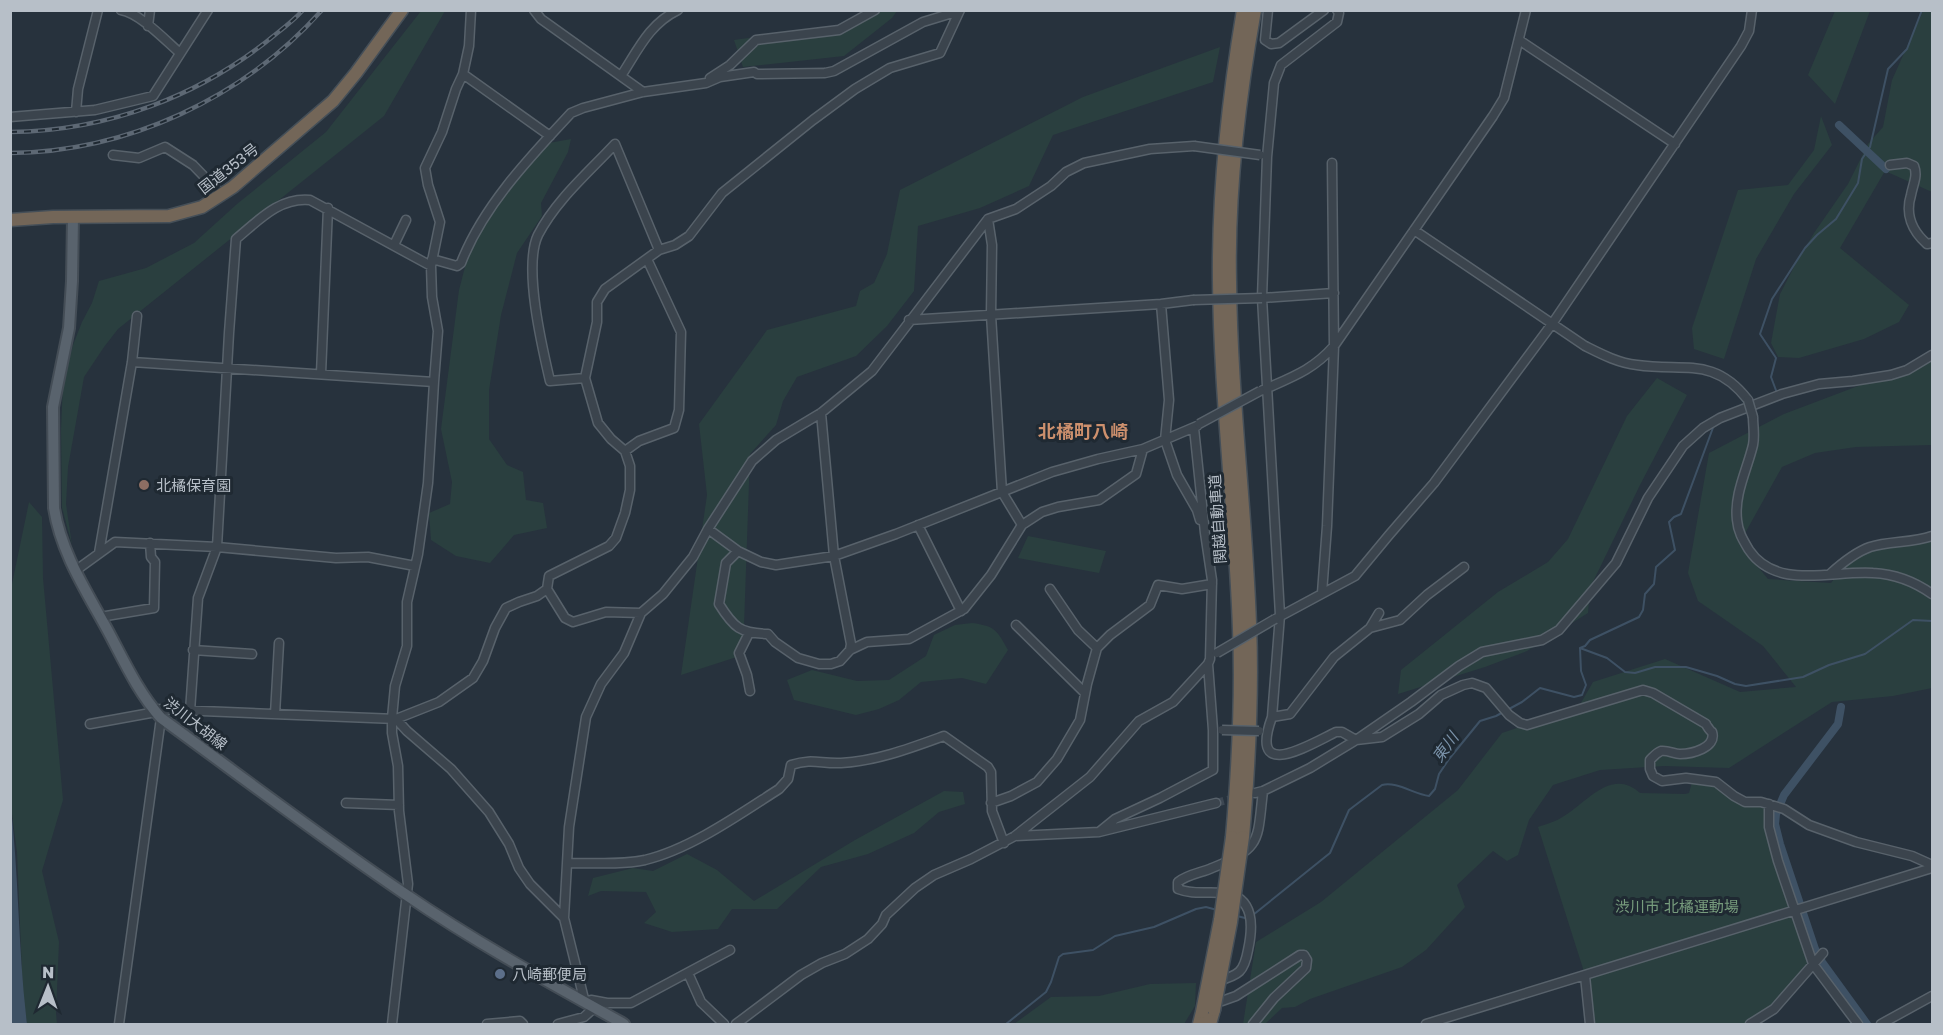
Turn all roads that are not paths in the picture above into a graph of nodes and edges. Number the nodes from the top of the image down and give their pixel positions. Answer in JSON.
{"nodes":[{"id":1,"x":98,"y":10,"type":"edge"},
{"id":2,"x":121,"y":10,"type":"edge"},
{"id":3,"x":150,"y":10,"type":"edge"},
{"id":4,"x":208,"y":10,"type":"edge"},
{"id":5,"x":402,"y":10,"type":"edge"},
{"id":6,"x":471,"y":10,"type":"edge"},
{"id":7,"x":534,"y":10,"type":"edge"},
{"id":8,"x":678,"y":10,"type":"edge"},
{"id":9,"x":875,"y":10,"type":"edge"},
{"id":10,"x":1243,"y":10,"type":"edge"},
{"id":11,"x":1255,"y":10,"type":"edge"},
{"id":12,"x":1268,"y":10,"type":"edge"},
{"id":13,"x":1324,"y":10,"type":"edge"},
{"id":14,"x":1336,"y":10,"type":"edge"},
{"id":15,"x":1526,"y":10,"type":"edge"},
{"id":16,"x":1752,"y":10,"type":"edge"},
{"id":17,"x":959,"y":11,"type":"edge"},
{"id":18,"x":148,"y":26,"type":"junction"},
{"id":19,"x":1519,"y":40,"type":"junction"},
{"id":20,"x":180,"y":53,"type":"junction"},
{"id":21,"x":463,"y":75,"type":"junction"},
{"id":22,"x":621,"y":76,"type":"junction"},
{"id":23,"x":699,"y":84,"type":"junction"},
{"id":24,"x":643,"y":92,"type":"junction"},
{"id":25,"x":76,"y":112,"type":"junction"},
{"id":26,"x":10,"y":117,"type":"edge"},
{"id":27,"x":550,"y":136,"type":"junction"},
{"id":28,"x":1675,"y":144,"type":"junction"},
{"id":29,"x":113,"y":154,"type":"dead end"},
{"id":30,"x":1263,"y":156,"type":"junction"},
{"id":31,"x":1332,"y":163,"type":"dead end"},
{"id":32,"x":1890,"y":165,"type":"dead end"},
{"id":33,"x":222,"y":195,"type":"junction"},
{"id":34,"x":328,"y":208,"type":"junction"},
{"id":35,"x":73,"y":217,"type":"junction"},
{"id":36,"x":988,"y":219,"type":"junction"},
{"id":37,"x":10,"y":220,"type":"edge"},
{"id":38,"x":406,"y":220,"type":"dead end"},
{"id":39,"x":1414,"y":230,"type":"junction"},
{"id":40,"x":1932,"y":243,"type":"edge"},
{"id":41,"x":394,"y":245,"type":"junction"},
{"id":42,"x":659,"y":250,"type":"junction"},
{"id":43,"x":647,"y":259,"type":"junction"},
{"id":44,"x":432,"y":263,"type":"junction"},
{"id":45,"x":1334,"y":293,"type":"junction"},
{"id":46,"x":1262,"y":298,"type":"junction"},
{"id":47,"x":1161,"y":304,"type":"junction"},
{"id":48,"x":990,"y":315,"type":"junction"},
{"id":49,"x":137,"y":316,"type":"dead end"},
{"id":50,"x":909,"y":320,"type":"junction"},
{"id":51,"x":1552,"y":324,"type":"junction"},
{"id":52,"x":1334,"y":346,"type":"junction"},
{"id":53,"x":1932,"y":355,"type":"edge"},
{"id":54,"x":132,"y":362,"type":"junction"},
{"id":55,"x":227,"y":369,"type":"junction"},
{"id":56,"x":321,"y":374,"type":"junction"},
{"id":57,"x":585,"y":378,"type":"junction"},
{"id":58,"x":434,"y":382,"type":"junction"},
{"id":59,"x":1264,"y":390,"type":"junction"},
{"id":60,"x":821,"y":413,"type":"junction"},
{"id":61,"x":1197,"y":426,"type":"junction"},
{"id":62,"x":1165,"y":440,"type":"junction"},
{"id":63,"x":1143,"y":449,"type":"junction"},
{"id":64,"x":625,"y":451,"type":"junction"},
{"id":65,"x":1002,"y":492,"type":"junction"},
{"id":66,"x":918,"y":525,"type":"junction"},
{"id":67,"x":1022,"y":525,"type":"junction"},
{"id":68,"x":708,"y":529,"type":"junction"},
{"id":69,"x":1205,"y":533,"type":"junction"},
{"id":70,"x":1932,"y":536,"type":"edge"},
{"id":71,"x":150,"y":543,"type":"junction"},
{"id":72,"x":217,"y":548,"type":"junction"},
{"id":73,"x":738,"y":551,"type":"junction"},
{"id":74,"x":99,"y":553,"type":"junction"},
{"id":75,"x":834,"y":556,"type":"junction"},
{"id":76,"x":415,"y":566,"type":"junction"},
{"id":77,"x":1464,"y":567,"type":"dead end"},
{"id":78,"x":75,"y":571,"type":"junction"},
{"id":79,"x":1830,"y":574,"type":"junction"},
{"id":80,"x":1212,"y":584,"type":"junction"},
{"id":81,"x":547,"y":589,"type":"junction"},
{"id":82,"x":1050,"y":589,"type":"dead end"},
{"id":83,"x":1322,"y":593,"type":"junction"},
{"id":84,"x":1932,"y":594,"type":"edge"},
{"id":85,"x":961,"y":611,"type":"junction"},
{"id":86,"x":641,"y":613,"type":"junction"},
{"id":87,"x":1379,"y":613,"type":"dead end"},
{"id":88,"x":100,"y":617,"type":"junction"},
{"id":89,"x":1277,"y":617,"type":"junction"},
{"id":90,"x":1016,"y":625,"type":"dead end"},
{"id":91,"x":1370,"y":628,"type":"junction"},
{"id":92,"x":749,"y":633,"type":"junction"},
{"id":93,"x":279,"y":643,"type":"dead end"},
{"id":94,"x":1097,"y":648,"type":"junction"},
{"id":95,"x":193,"y":650,"type":"junction"},
{"id":96,"x":850,"y":650,"type":"junction"},
{"id":97,"x":252,"y":654,"type":"dead end"},
{"id":98,"x":1211,"y":659,"type":"junction"},
{"id":99,"x":750,"y":692,"type":"dead end"},
{"id":100,"x":1085,"y":693,"type":"junction"},
{"id":101,"x":190,"y":711,"type":"junction"},
{"id":102,"x":157,"y":713,"type":"junction"},
{"id":103,"x":275,"y":714,"type":"junction"},
{"id":104,"x":1272,"y":717,"type":"junction"},
{"id":105,"x":394,"y":718,"type":"junction"},
{"id":106,"x":90,"y":724,"type":"dead end"},
{"id":107,"x":1217,"y":730,"type":"junction"},
{"id":108,"x":1263,"y":731,"type":"junction"},
{"id":109,"x":1356,"y":740,"type":"junction"},
{"id":110,"x":346,"y":803,"type":"dead end"},
{"id":111,"x":992,"y":803,"type":"junction"},
{"id":112,"x":1216,"y":803,"type":"tunnel mouth"},
{"id":113,"x":399,"y":805,"type":"junction"},
{"id":114,"x":1771,"y":805,"type":"junction"},
{"id":115,"x":1099,"y":832,"type":"junction"},
{"id":116,"x":1015,"y":836,"type":"junction"},
{"id":117,"x":1237,"y":837,"type":"junction"},
{"id":118,"x":1004,"y":843,"type":"junction"},
{"id":119,"x":567,"y":863,"type":"junction"},
{"id":120,"x":1932,"y":866,"type":"edge"},
{"id":121,"x":406,"y":896,"type":"junction"},
{"id":122,"x":1795,"y":910,"type":"junction"},
{"id":123,"x":564,"y":918,"type":"junction"},
{"id":124,"x":730,"y":950,"type":"dead end"},
{"id":125,"x":1823,"y":953,"type":"dead end"},
{"id":126,"x":1813,"y":964,"type":"junction"},
{"id":127,"x":688,"y":973,"type":"junction"},
{"id":128,"x":1585,"y":976,"type":"junction"},
{"id":129,"x":1932,"y":996,"type":"edge"},
{"id":130,"x":589,"y":1005,"type":"junction"},
{"id":131,"x":1208,"y":1011,"type":"junction"},
{"id":132,"x":120,"y":1024,"type":"edge"},
{"id":133,"x":392,"y":1024,"type":"edge"},
{"id":134,"x":487,"y":1024,"type":"edge"},
{"id":135,"x":523,"y":1024,"type":"edge"},
{"id":136,"x":558,"y":1024,"type":"edge"},
{"id":137,"x":624,"y":1024,"type":"edge"},
{"id":138,"x":724,"y":1024,"type":"edge"},
{"id":139,"x":736,"y":1024,"type":"edge"},
{"id":140,"x":1199,"y":1024,"type":"edge"},
{"id":141,"x":1210,"y":1024,"type":"edge"},
{"id":142,"x":1253,"y":1024,"type":"edge"},
{"id":143,"x":1426,"y":1024,"type":"edge"},
{"id":144,"x":1590,"y":1024,"type":"edge"},
{"id":145,"x":1750,"y":1024,"type":"edge"},
{"id":146,"x":1858,"y":1024,"type":"edge"},
{"id":147,"x":1883,"y":1024,"type":"edge"}],
"edges":[{"from":1,"to":25,"type":"street"},
{"from":2,"to":18,"type":"street"},
{"from":3,"to":18,"type":"street"},
{"from":4,"to":20,"type":"street"},
{"from":5,"to":33,"type":"highway","name":"国道353号"},
{"from":6,"to":21,"type":"street"},
{"from":7,"to":22,"type":"street"},
{"from":8,"to":22,"type":"street"},
{"from":9,"to":23,"type":"street"},
{"from":10,"to":117,"type":"highway","name":"関越自動車道"},
{"from":11,"to":117,"type":"highway","name":"関越自動車道"},
{"from":12,"to":13,"type":"street"},
{"from":14,"to":30,"type":"street"},
{"from":15,"to":19,"type":"street"},
{"from":16,"to":28,"type":"street"},
{"from":17,"to":23,"type":"street"},
{"from":17,"to":42,"type":"street"},
{"from":18,"to":20,"type":"street"},
{"from":19,"to":28,"type":"street"},
{"from":19,"to":39,"type":"street"},
{"from":20,"to":25,"type":"street"},
{"from":21,"to":27,"type":"street"},
{"from":21,"to":44,"type":"street"},
{"from":22,"to":24,"type":"street"},
{"from":23,"to":24,"type":"street"},
{"from":24,"to":27,"type":"street"},
{"from":25,"to":26,"type":"street"},
{"from":27,"to":44,"type":"street"},
{"from":28,"to":51,"type":"street"},
{"from":29,"to":33,"type":"street"},
{"from":30,"to":36,"type":"street","bridge":true},
{"from":30,"to":46,"type":"street"},
{"from":31,"to":45,"type":"street"},
{"from":32,"to":40,"type":"street"},
{"from":33,"to":35,"type":"highway","name":"国道353号"},
{"from":34,"to":41,"type":"street"},
{"from":34,"to":55,"type":"street"},
{"from":34,"to":56,"type":"street"},
{"from":35,"to":37,"type":"highway","name":"国道353号"},
{"from":35,"to":78,"type":"main road","name":"渋川大胡線"},
{"from":36,"to":48,"type":"street"},
{"from":36,"to":50,"type":"street"},
{"from":38,"to":41,"type":"street"},
{"from":39,"to":51,"type":"street"},
{"from":39,"to":52,"type":"street"},
{"from":41,"to":44,"type":"street"},
{"from":42,"to":43,"type":"street"},
{"from":42,"to":57,"type":"street"},
{"from":43,"to":57,"type":"street"},
{"from":43,"to":64,"type":"street"},
{"from":44,"to":58,"type":"street"},
{"from":45,"to":46,"type":"street"},
{"from":45,"to":52,"type":"street"},
{"from":46,"to":47,"type":"street","bridge":true},
{"from":46,"to":59,"type":"street"},
{"from":47,"to":48,"type":"street"},
{"from":47,"to":62,"type":"street"},
{"from":48,"to":50,"type":"street"},
{"from":48,"to":65,"type":"street"},
{"from":49,"to":54,"type":"street"},
{"from":50,"to":60,"type":"street"},
{"from":51,"to":79,"type":"street","bridge":true},
{"from":51,"to":83,"type":"street"},
{"from":52,"to":59,"type":"street"},
{"from":52,"to":83,"type":"street"},
{"from":53,"to":109,"type":"street"},
{"from":54,"to":55,"type":"street"},
{"from":54,"to":74,"type":"street"},
{"from":55,"to":56,"type":"street"},
{"from":55,"to":72,"type":"street"},
{"from":56,"to":58,"type":"street"},
{"from":57,"to":64,"type":"street"},
{"from":58,"to":76,"type":"street"},
{"from":59,"to":61,"type":"street","bridge":true},
{"from":59,"to":89,"type":"street"},
{"from":60,"to":68,"type":"street"},
{"from":60,"to":75,"type":"street"},
{"from":61,"to":62,"type":"street"},
{"from":61,"to":69,"type":"street"},
{"from":62,"to":63,"type":"street"},
{"from":62,"to":69,"type":"street"},
{"from":63,"to":65,"type":"street"},
{"from":63,"to":67,"type":"street"},
{"from":64,"to":81,"type":"street"},
{"from":65,"to":66,"type":"street"},
{"from":65,"to":67,"type":"street"},
{"from":66,"to":75,"type":"street"},
{"from":66,"to":85,"type":"street"},
{"from":67,"to":85,"type":"street"},
{"from":68,"to":73,"type":"street"},
{"from":68,"to":86,"type":"street"},
{"from":69,"to":80,"type":"street"},
{"from":70,"to":79,"type":"street"},
{"from":71,"to":72,"type":"street"},
{"from":71,"to":74,"type":"street"},
{"from":71,"to":88,"type":"street"},
{"from":72,"to":76,"type":"street"},
{"from":72,"to":95,"type":"street"},
{"from":73,"to":75,"type":"street"},
{"from":73,"to":92,"type":"street"},
{"from":74,"to":78,"type":"street"},
{"from":75,"to":96,"type":"street"},
{"from":76,"to":105,"type":"street"},
{"from":77,"to":91,"type":"street"},
{"from":78,"to":88,"type":"main road","name":"渋川大胡線"},
{"from":79,"to":84,"type":"street"},
{"from":80,"to":94,"type":"street"},
{"from":80,"to":98,"type":"street"},
{"from":81,"to":86,"type":"street"},
{"from":81,"to":105,"type":"street"},
{"from":82,"to":94,"type":"street"},
{"from":83,"to":89,"type":"street"},
{"from":85,"to":96,"type":"street"},
{"from":86,"to":119,"type":"street"},
{"from":87,"to":91,"type":"street"},
{"from":88,"to":102,"type":"main road","name":"渋川大胡線"},
{"from":89,"to":98,"type":"street","bridge":true},
{"from":89,"to":104,"type":"street"},
{"from":90,"to":100,"type":"street"},
{"from":91,"to":104,"type":"street"},
{"from":92,"to":96,"type":"street"},
{"from":92,"to":99,"type":"street"},
{"from":93,"to":103,"type":"street"},
{"from":94,"to":100,"type":"street"},
{"from":95,"to":97,"type":"street"},
{"from":95,"to":101,"type":"street"},
{"from":98,"to":107,"type":"street"},
{"from":98,"to":116,"type":"street"},
{"from":100,"to":111,"type":"street"},
{"from":101,"to":102,"type":"street"},
{"from":101,"to":103,"type":"street"},
{"from":102,"to":106,"type":"street"},
{"from":102,"to":121,"type":"main road","name":"渋川大胡線"},
{"from":102,"to":132,"type":"street"},
{"from":103,"to":105,"type":"street"},
{"from":104,"to":108,"type":"street"},
{"from":105,"to":113,"type":"street"},
{"from":105,"to":123,"type":"street"},
{"from":107,"to":108,"type":"street","bridge":true},
{"from":107,"to":115,"type":"street"},
{"from":108,"to":109,"type":"street"},
{"from":109,"to":114,"type":"street"},
{"from":109,"to":142,"type":"street"},
{"from":110,"to":113,"type":"street"},
{"from":111,"to":118,"type":"street"},
{"from":111,"to":119,"type":"street"},
{"from":112,"to":115,"type":"street"},
{"from":113,"to":121,"type":"street"},
{"from":114,"to":120,"type":"street"},
{"from":114,"to":122,"type":"street"},
{"from":115,"to":116,"type":"street"},
{"from":116,"to":118,"type":"street"},
{"from":117,"to":131,"type":"highway","name":"関越自動車道","bridge":true},
{"from":118,"to":139,"type":"street"},
{"from":119,"to":123,"type":"street"},
{"from":120,"to":122,"type":"street"},
{"from":121,"to":130,"type":"main road","name":"渋川大胡線"},
{"from":121,"to":133,"type":"street"},
{"from":122,"to":126,"type":"street"},
{"from":122,"to":128,"type":"street"},
{"from":123,"to":130,"type":"street"},
{"from":124,"to":127,"type":"street"},
{"from":125,"to":126,"type":"street"},
{"from":126,"to":145,"type":"street"},
{"from":126,"to":146,"type":"street"},
{"from":127,"to":130,"type":"street"},
{"from":127,"to":138,"type":"street"},
{"from":128,"to":143,"type":"street"},
{"from":128,"to":144,"type":"street"},
{"from":129,"to":147,"type":"street"},
{"from":130,"to":136,"type":"street"},
{"from":130,"to":137,"type":"main road","name":"渋川大胡線"},
{"from":131,"to":140,"type":"highway","name":"関越自動車道"},
{"from":131,"to":141,"type":"highway","name":"関越自動車道"},
{"from":134,"to":135,"type":"street"}]}
